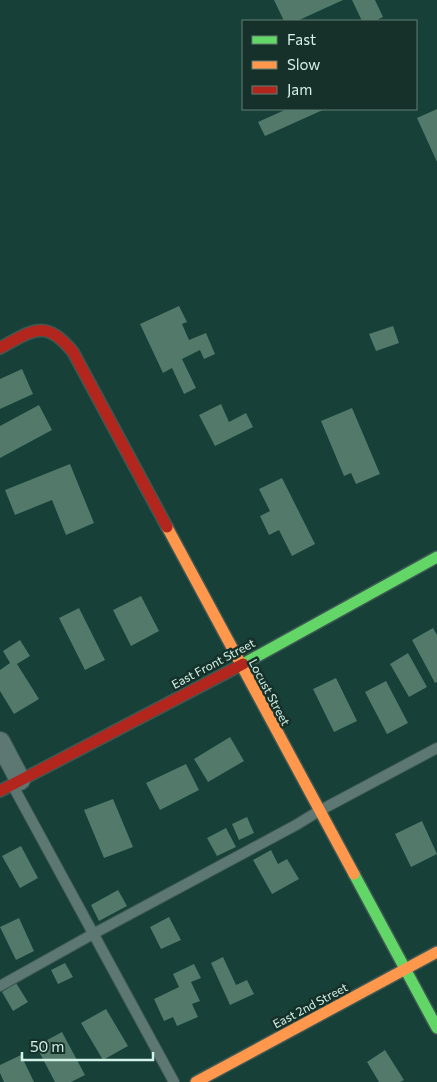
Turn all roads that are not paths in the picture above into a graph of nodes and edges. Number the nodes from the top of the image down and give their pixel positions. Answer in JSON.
{"nodes":[{"id":1,"x":0,"y":348,"type":"edge"},
{"id":2,"x":437,"y":557,"type":"edge"},
{"id":3,"x":240,"y":665,"type":"junction"},
{"id":4,"x":0,"y":742,"type":"edge"},
{"id":5,"x":437,"y":748,"type":"edge"},
{"id":6,"x":16,"y":782,"type":"junction"},
{"id":7,"x":0,"y":791,"type":"edge"},
{"id":8,"x":319,"y":810,"type":"junction"},
{"id":9,"x":93,"y":934,"type":"junction"},
{"id":10,"x":437,"y":952,"type":"edge"},
{"id":11,"x":405,"y":969,"type":"junction"},
{"id":12,"x":0,"y":986,"type":"edge"},
{"id":13,"x":437,"y":1028,"type":"edge"},
{"id":14,"x":174,"y":1082,"type":"edge"},
{"id":15,"x":196,"y":1082,"type":"edge"}],
"edges":[{"from":1,"to":3,"type":"street","name":"Locust Street"},
{"from":2,"to":3,"type":"street","name":"East Front Street"},
{"from":3,"to":6,"type":"street","name":"East Front Street"},
{"from":3,"to":8,"type":"street","name":"Locust Street"},
{"from":4,"to":6,"type":"street"},
{"from":5,"to":8,"type":"lane"},
{"from":6,"to":7,"type":"street","name":"East Front Street"},
{"from":6,"to":9,"type":"lane"},
{"from":8,"to":9,"type":"lane"},
{"from":8,"to":11,"type":"street","name":"Locust Street"},
{"from":9,"to":12,"type":"lane"},
{"from":9,"to":14,"type":"lane"},
{"from":10,"to":11,"type":"street","name":"East 2nd Street"},
{"from":11,"to":13,"type":"street","name":"Locust Street"},
{"from":11,"to":15,"type":"street","name":"East 2nd Street"}]}
